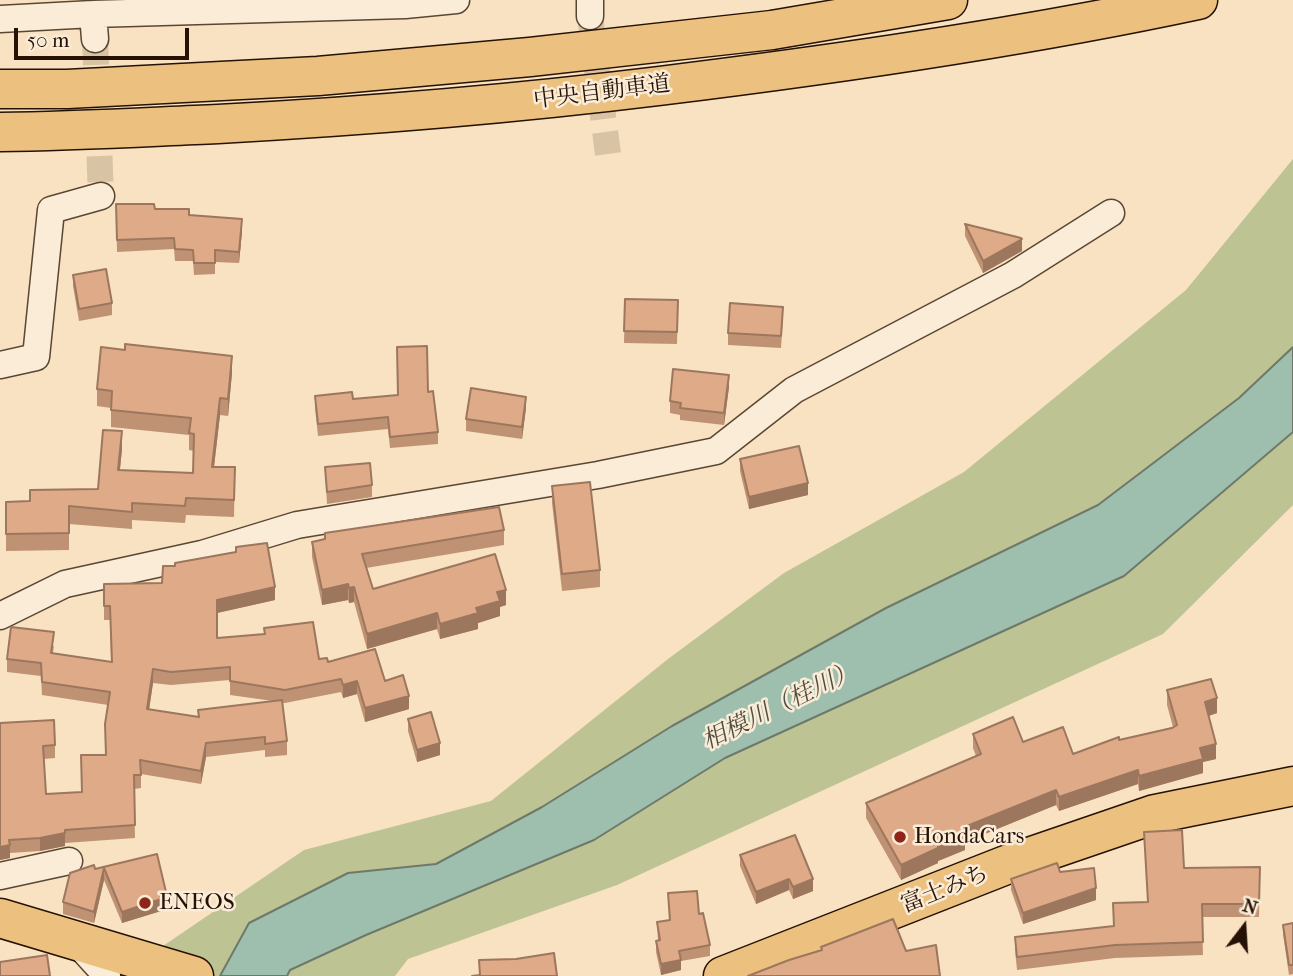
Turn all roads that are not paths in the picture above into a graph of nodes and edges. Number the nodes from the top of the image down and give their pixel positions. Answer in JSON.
{"nodes":[{"id":1,"x":456,"y":0,"type":"edge"},
{"id":2,"x":948,"y":0,"type":"edge"},
{"id":3,"x":1198,"y":0,"type":"edge"},
{"id":4,"x":120,"y":7,"type":"edge"},
{"id":5,"x":0,"y":19,"type":"edge"},
{"id":6,"x":0,"y":89,"type":"edge"},
{"id":7,"x":0,"y":132,"type":"edge"},
{"id":8,"x":102,"y":196,"type":"dead end"},
{"id":9,"x":1111,"y":214,"type":"dead end"},
{"id":10,"x":0,"y":365,"type":"edge"},
{"id":11,"x":0,"y":617,"type":"edge"},
{"id":12,"x":1293,"y":786,"type":"edge"},
{"id":13,"x":69,"y":861,"type":"dead end"},
{"id":14,"x":0,"y":876,"type":"edge"},
{"id":15,"x":0,"y":918,"type":"edge"},
{"id":16,"x":74,"y":940,"type":"junction"},
{"id":17,"x":107,"y":976,"type":"edge"},
{"id":18,"x":194,"y":976,"type":"edge"},
{"id":19,"x":723,"y":976,"type":"edge"}],
"edges":[{"from":1,"to":4,"type":"street"},
{"from":2,"to":6,"type":"highway","name":"中央自動車道"},
{"from":3,"to":7,"type":"highway","name":"中央自動車道"},
{"from":4,"to":5,"type":"street"},
{"from":8,"to":10,"type":"street"},
{"from":9,"to":11,"type":"street"},
{"from":12,"to":19,"type":"highway","name":"富士みち"},
{"from":13,"to":14,"type":"street"},
{"from":15,"to":16,"type":"highway"},
{"from":16,"to":17,"type":"street"},
{"from":16,"to":18,"type":"highway"}]}
